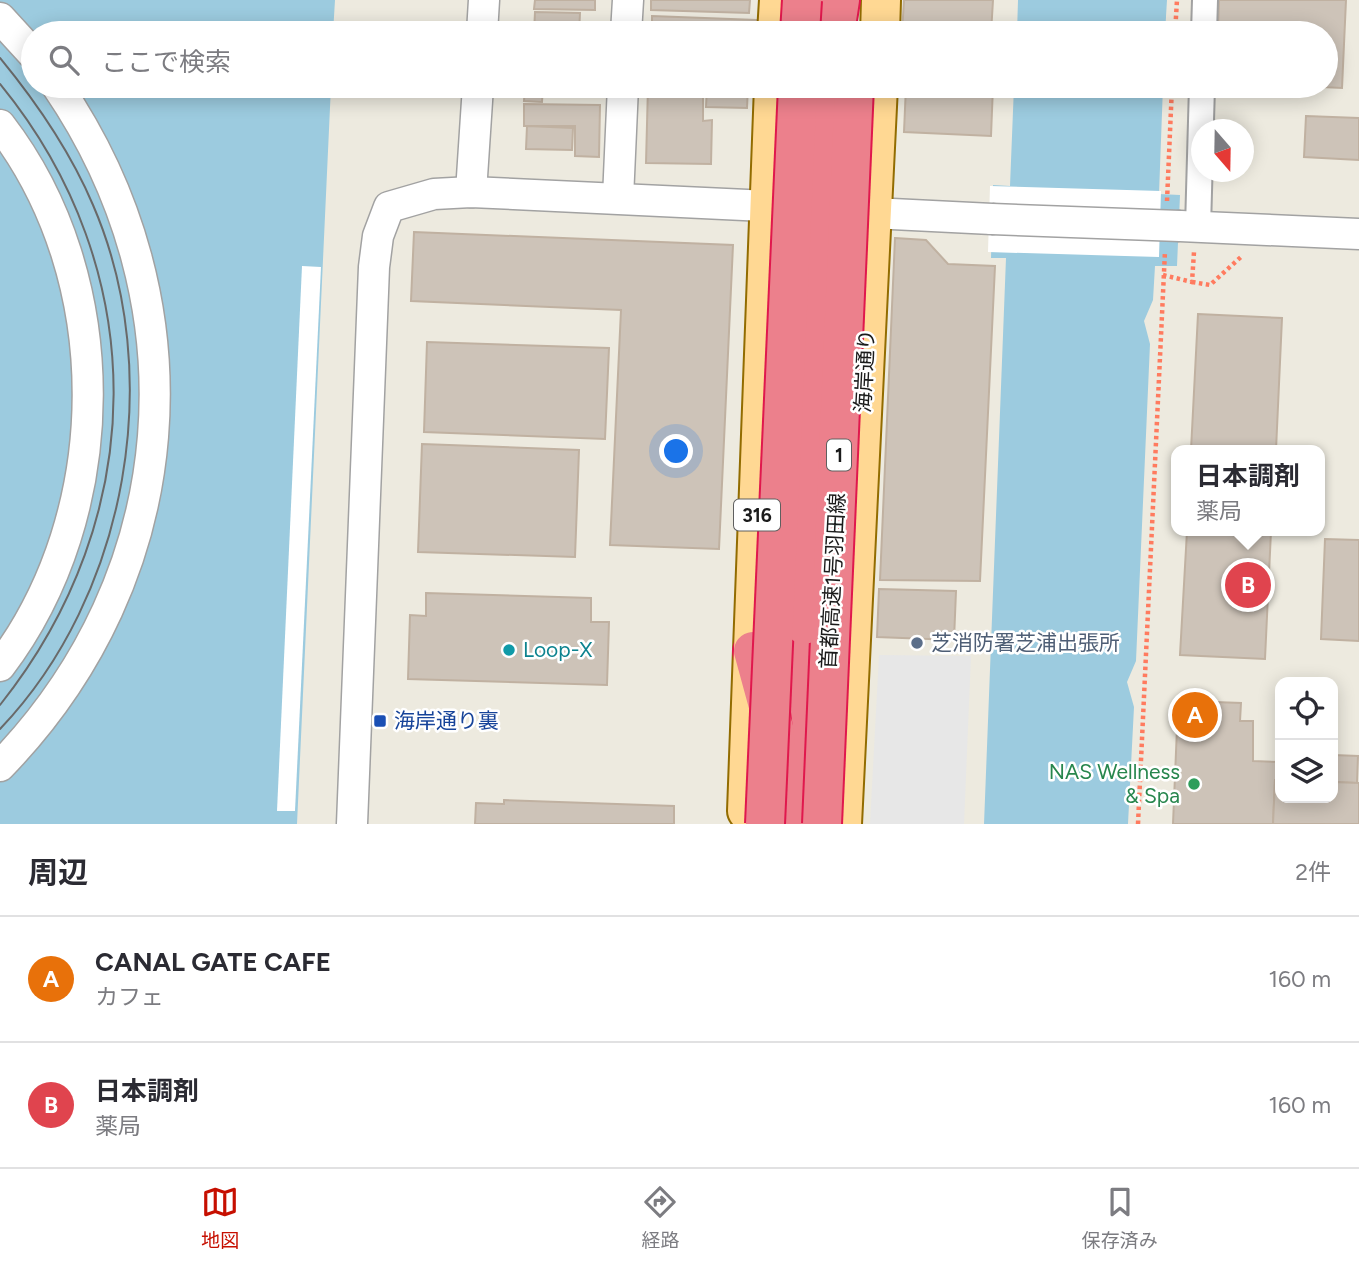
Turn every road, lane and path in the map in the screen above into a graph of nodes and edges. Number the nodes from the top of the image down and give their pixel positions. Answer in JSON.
{"nodes":[{"id":1,"x":484,"y":0,"type":"edge"},
{"id":2,"x":628,"y":0,"type":"edge"},
{"id":3,"x":779,"y":0,"type":"edge"},
{"id":4,"x":802,"y":0,"type":"edge"},
{"id":5,"x":840,"y":0,"type":"edge"},
{"id":6,"x":858,"y":0,"type":"edge"},
{"id":7,"x":881,"y":0,"type":"edge"},
{"id":8,"x":1177,"y":0,"type":"edge"},
{"id":9,"x":1205,"y":0,"type":"edge"},
{"id":10,"x":0,"y":18,"type":"edge"},
{"id":11,"x":483,"y":21,"type":"edge"},
{"id":12,"x":627,"y":21,"type":"edge"},
{"id":13,"x":778,"y":21,"type":"edge"},
{"id":14,"x":796,"y":21,"type":"edge"},
{"id":15,"x":801,"y":21,"type":"edge"},
{"id":16,"x":837,"y":21,"type":"edge"},
{"id":17,"x":857,"y":21,"type":"edge"},
{"id":18,"x":880,"y":21,"type":"edge"},
{"id":19,"x":1176,"y":21,"type":"edge"},
{"id":20,"x":1204,"y":21,"type":"edge"},
{"id":21,"x":21,"y":41,"type":"edge"},
{"id":22,"x":64,"y":98,"type":"edge"},
{"id":23,"x":477,"y":98,"type":"edge"},
{"id":24,"x":622,"y":98,"type":"edge"},
{"id":25,"x":773,"y":98,"type":"edge"},
{"id":26,"x":796,"y":98,"type":"edge"},
{"id":27,"x":827,"y":98,"type":"edge"},
{"id":28,"x":853,"y":98,"type":"edge"},
{"id":29,"x":878,"y":98,"type":"edge"},
{"id":30,"x":1173,"y":98,"type":"edge"},
{"id":31,"x":1200,"y":98,"type":"edge"},
{"id":32,"x":0,"y":125,"type":"edge"},
{"id":33,"x":471,"y":192,"type":"junction"},
{"id":34,"x":618,"y":198,"type":"junction"},
{"id":35,"x":768,"y":205,"type":"junction"},
{"id":36,"x":873,"y":214,"type":"junction"},
{"id":37,"x":1181,"y":232,"type":"junction"},
{"id":38,"x":1359,"y":233,"type":"edge"},
{"id":39,"x":1245,"y":254,"type":"dead end"},
{"id":40,"x":1164,"y":275,"type":"junction"},
{"id":41,"x":1192,"y":282,"type":"junction"},
{"id":42,"x":752,"y":651,"type":"junction"},
{"id":43,"x":0,"y":666,"type":"edge"},
{"id":44,"x":0,"y":765,"type":"edge"},
{"id":45,"x":352,"y":824,"type":"edge"},
{"id":46,"x":746,"y":824,"type":"edge"},
{"id":47,"x":765,"y":824,"type":"edge"},
{"id":48,"x":793,"y":824,"type":"edge"},
{"id":49,"x":822,"y":824,"type":"edge"},
{"id":50,"x":830,"y":824,"type":"edge"},
{"id":51,"x":842,"y":824,"type":"edge"},
{"id":52,"x":1138,"y":824,"type":"edge"}],
"edges":[{"from":1,"to":11,"type":"street"},
{"from":2,"to":12,"type":"street"},
{"from":3,"to":13,"type":"main road"},
{"from":4,"to":14,"type":"highway"},
{"from":4,"to":15,"type":"highway","bridge":true},
{"from":5,"to":16,"type":"highway"},
{"from":6,"to":17,"type":"highway"},
{"from":7,"to":18,"type":"main road"},
{"from":8,"to":19,"type":"path"},
{"from":9,"to":20,"type":"street"},
{"from":10,"to":21,"type":"street"},
{"from":22,"to":44,"type":"street"},
{"from":23,"to":33,"type":"street"},
{"from":24,"to":34,"type":"street"},
{"from":25,"to":35,"type":"main road","number":"316"},
{"from":26,"to":47,"type":"highway","bridge":true},
{"from":27,"to":50,"type":"highway","bridge":true},
{"from":28,"to":49,"type":"highway","name":"首都高速1号羽田線","number":"1","bridge":true},
{"from":29,"to":36,"type":"main road","name":"海岸通り"},
{"from":30,"to":37,"type":"path"},
{"from":31,"to":37,"type":"street"},
{"from":32,"to":43,"type":"street"},
{"from":33,"to":34,"type":"street"},
{"from":33,"to":45,"type":"street"},
{"from":34,"to":35,"type":"street"},
{"from":35,"to":36,"type":"street"},
{"from":35,"to":42,"type":"main road","number":"316"},
{"from":36,"to":37,"type":"street","bridge":true},
{"from":36,"to":51,"type":"main road","name":"海岸通り"},
{"from":37,"to":38,"type":"street"},
{"from":37,"to":40,"type":"path"},
{"from":37,"to":41,"type":"path"},
{"from":39,"to":41,"type":"path"},
{"from":40,"to":41,"type":"path"},
{"from":40,"to":52,"type":"path"},
{"from":42,"to":46,"type":"main road","number":"316"},
{"from":42,"to":48,"type":"highway"}]}
